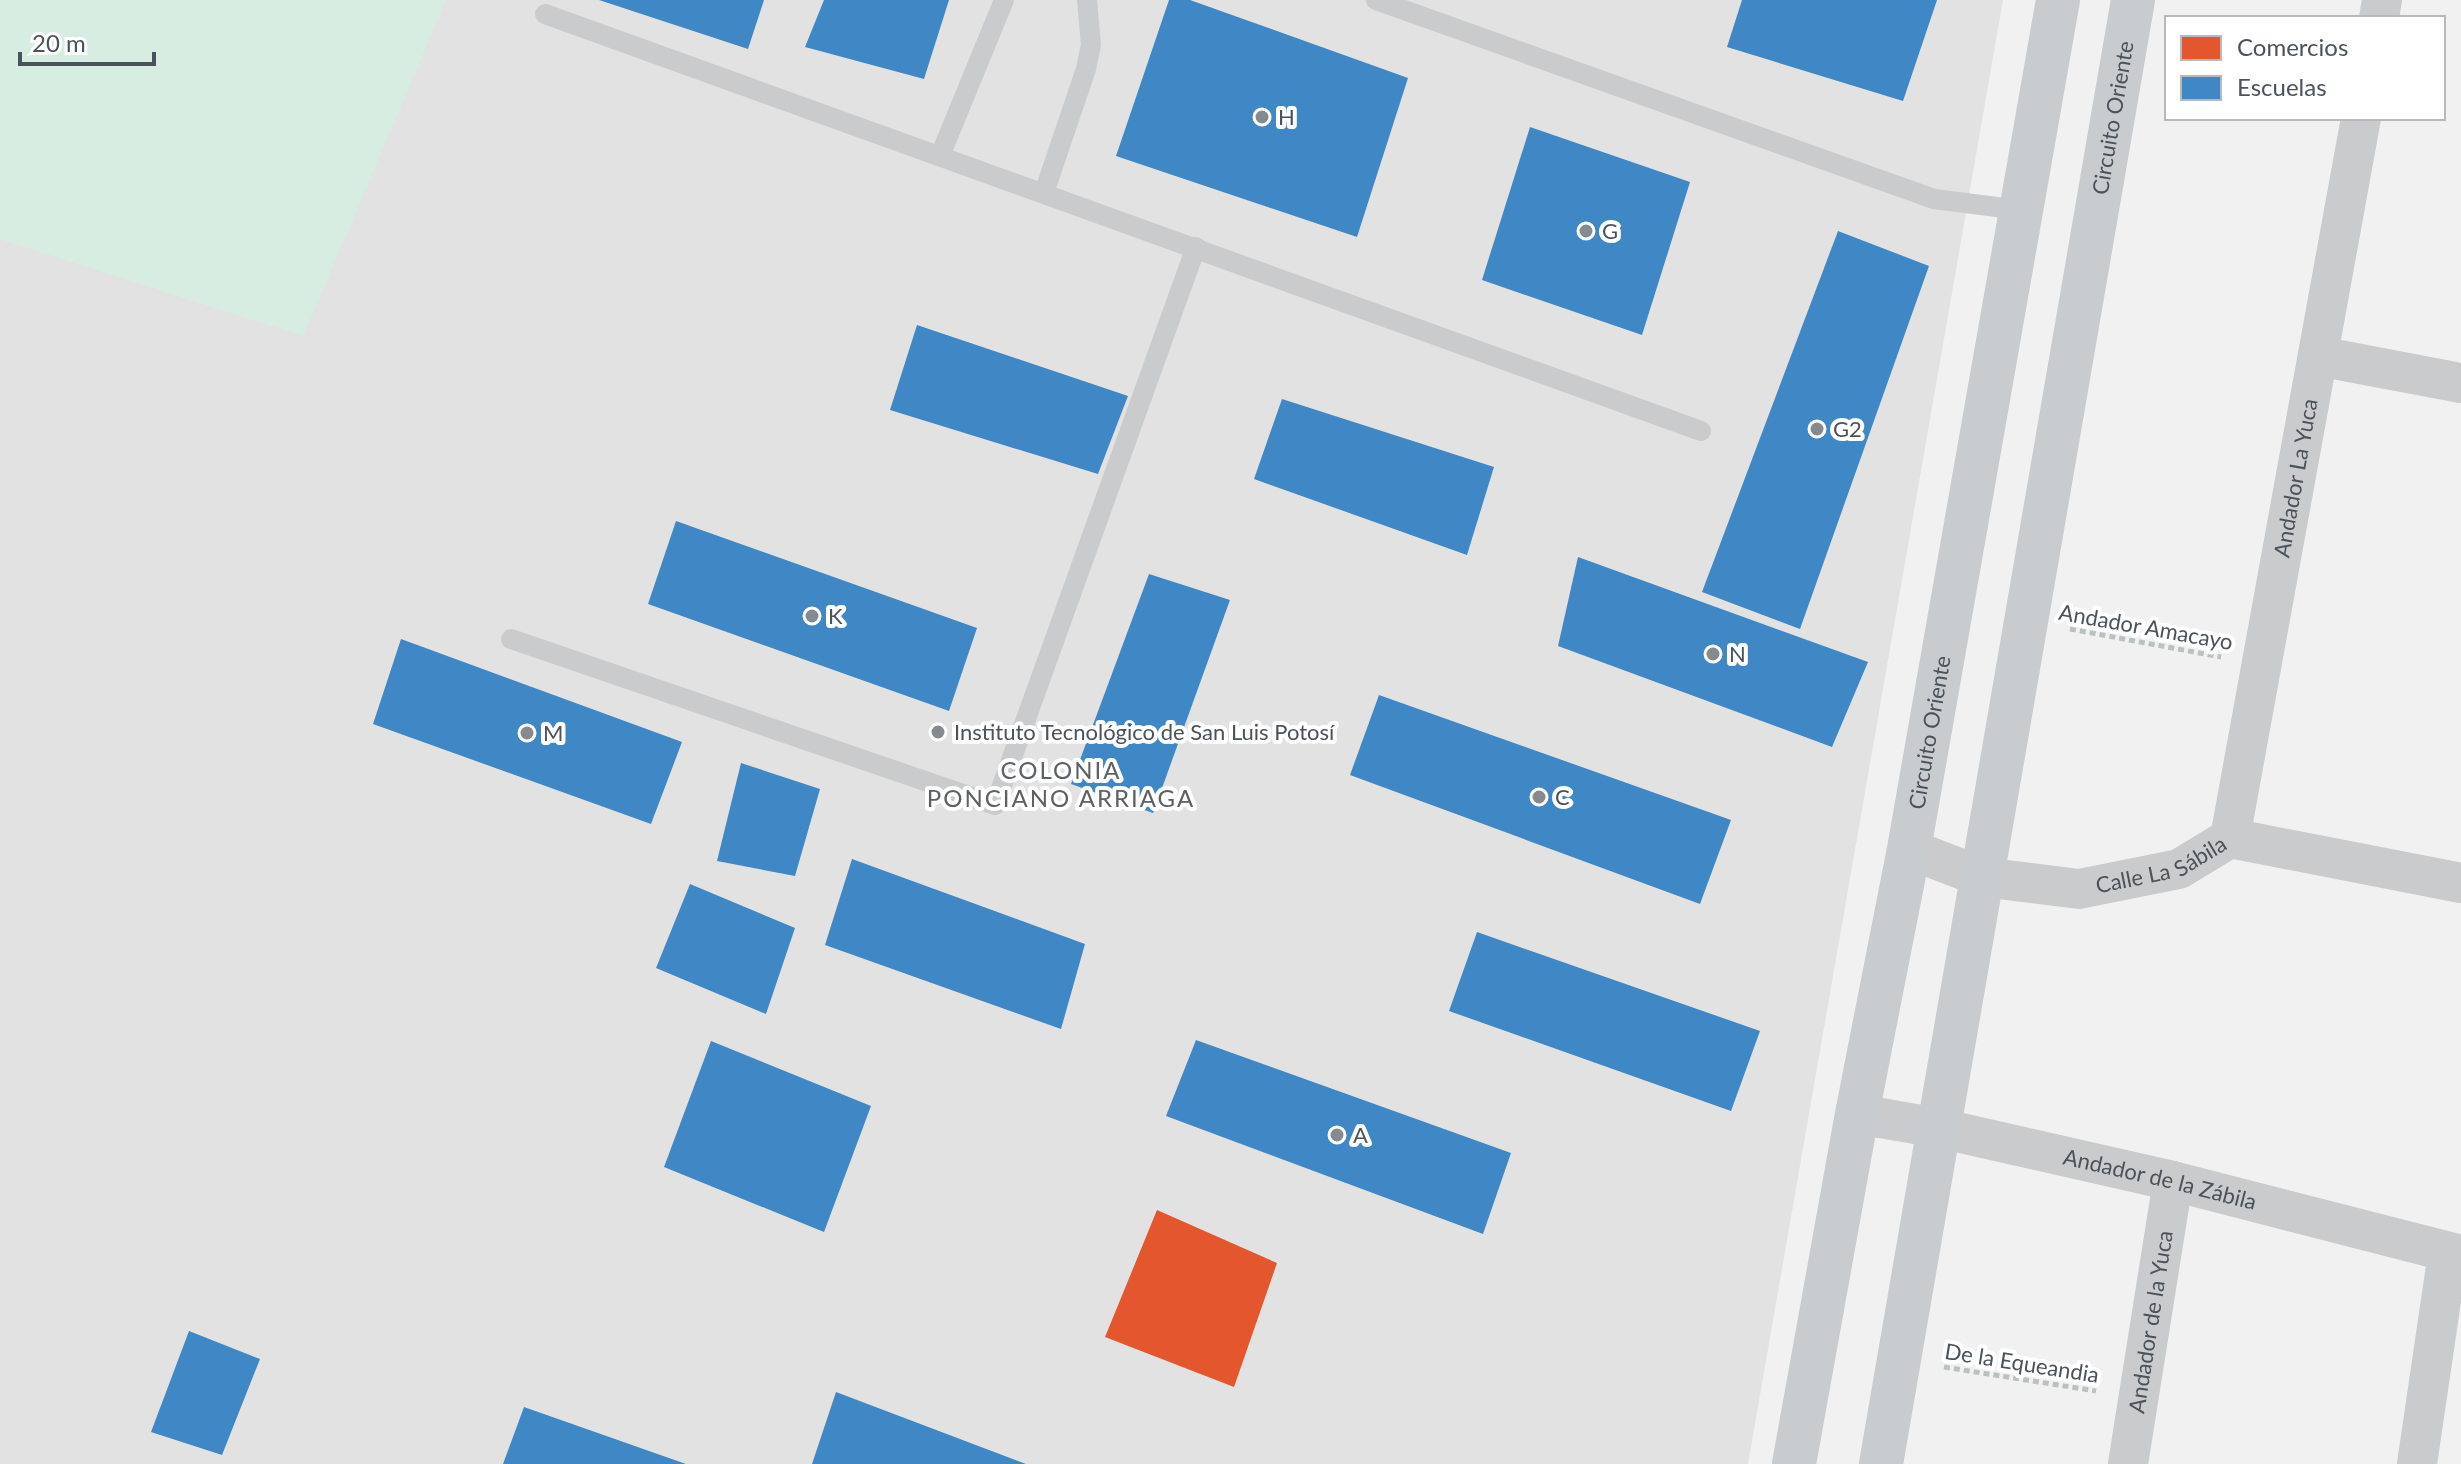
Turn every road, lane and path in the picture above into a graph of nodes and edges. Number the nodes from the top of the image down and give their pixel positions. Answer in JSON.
{"nodes":[{"id":1,"x":1004,"y":0,"type":"edge"},
{"id":2,"x":1087,"y":0,"type":"edge"},
{"id":3,"x":1376,"y":0,"type":"edge"},
{"id":4,"x":2058,"y":0,"type":"edge"},
{"id":5,"x":2133,"y":0,"type":"edge"},
{"id":6,"x":545,"y":14,"type":"dead end"},
{"id":7,"x":2361,"y":120,"type":"edge"},
{"id":8,"x":940,"y":156,"type":"junction"},
{"id":9,"x":1044,"y":193,"type":"junction"},
{"id":10,"x":2020,"y":210,"type":"junction"},
{"id":11,"x":1196,"y":247,"type":"junction"},
{"id":12,"x":2318,"y":356,"type":"junction"},
{"id":13,"x":2461,"y":383,"type":"edge"},
{"id":14,"x":1701,"y":431,"type":"dead end"},
{"id":15,"x":2025,"y":621,"type":"junction"},
{"id":16,"x":511,"y":639,"type":"dead end"},
{"id":17,"x":2261,"y":664,"type":"junction"},
{"id":18,"x":2230,"y":838,"type":"junction"},
{"id":19,"x":1909,"y":849,"type":"junction"},
{"id":20,"x":1982,"y":877,"type":"junction"},
{"id":21,"x":2461,"y":883,"type":"edge"},
{"id":22,"x":1857,"y":1114,"type":"junction"},
{"id":23,"x":1939,"y":1128,"type":"junction"},
{"id":24,"x":2173,"y":1181,"type":"junction"},
{"id":25,"x":2454,"y":1254,"type":"edge"},
{"id":26,"x":1899,"y":1360,"type":"junction"},
{"id":27,"x":2141,"y":1398,"type":"junction"},
{"id":28,"x":1794,"y":1464,"type":"edge"},
{"id":29,"x":1881,"y":1464,"type":"edge"},
{"id":30,"x":2128,"y":1464,"type":"edge"},
{"id":31,"x":2417,"y":1464,"type":"edge"}],
"edges":[{"from":1,"to":8,"type":"lane"},
{"from":2,"to":9,"type":"lane"},
{"from":3,"to":10,"type":"lane"},
{"from":4,"to":10,"type":"street","name":"Circuito Oriente"},
{"from":5,"to":15,"type":"street","name":"Circuito Oriente"},
{"from":6,"to":8,"type":"lane"},
{"from":7,"to":12,"type":"street","name":"Andador La Yuca"},
{"from":8,"to":9,"type":"lane"},
{"from":9,"to":11,"type":"lane"},
{"from":10,"to":19,"type":"street","name":"Circuito Oriente"},
{"from":11,"to":14,"type":"lane"},
{"from":11,"to":16,"type":"lane"},
{"from":12,"to":13,"type":"street"},
{"from":12,"to":17,"type":"street","name":"Andador La Yuca"},
{"from":15,"to":17,"type":"path","name":"Andador Amacayo"},
{"from":15,"to":20,"type":"street","name":"Circuito Oriente"},
{"from":17,"to":18,"type":"street","name":"Andador La Yuca"},
{"from":18,"to":20,"type":"street","name":"Calle La Sábila"},
{"from":18,"to":21,"type":"street","name":"Calle La Sábila"},
{"from":19,"to":20,"type":"street","name":"Calle La Sábila"},
{"from":19,"to":22,"type":"street","name":"Circuito Oriente"},
{"from":20,"to":23,"type":"street","name":"Circuito Oriente"},
{"from":22,"to":23,"type":"street","name":"Andador de la Zábila"},
{"from":22,"to":28,"type":"street","name":"Circuito Oriente"},
{"from":23,"to":24,"type":"street","name":"Andador de la Zábila"},
{"from":23,"to":26,"type":"street","name":"Circuito Oriente"},
{"from":24,"to":25,"type":"street","name":"Andador de la Zábila"},
{"from":24,"to":27,"type":"street","name":"Andador de la Yuca"},
{"from":25,"to":31,"type":"street"},
{"from":26,"to":27,"type":"path","name":"De la Equeandia"},
{"from":26,"to":29,"type":"street","name":"Circuito Oriente"},
{"from":27,"to":30,"type":"street","name":"Andador de la Yuca"}]}
